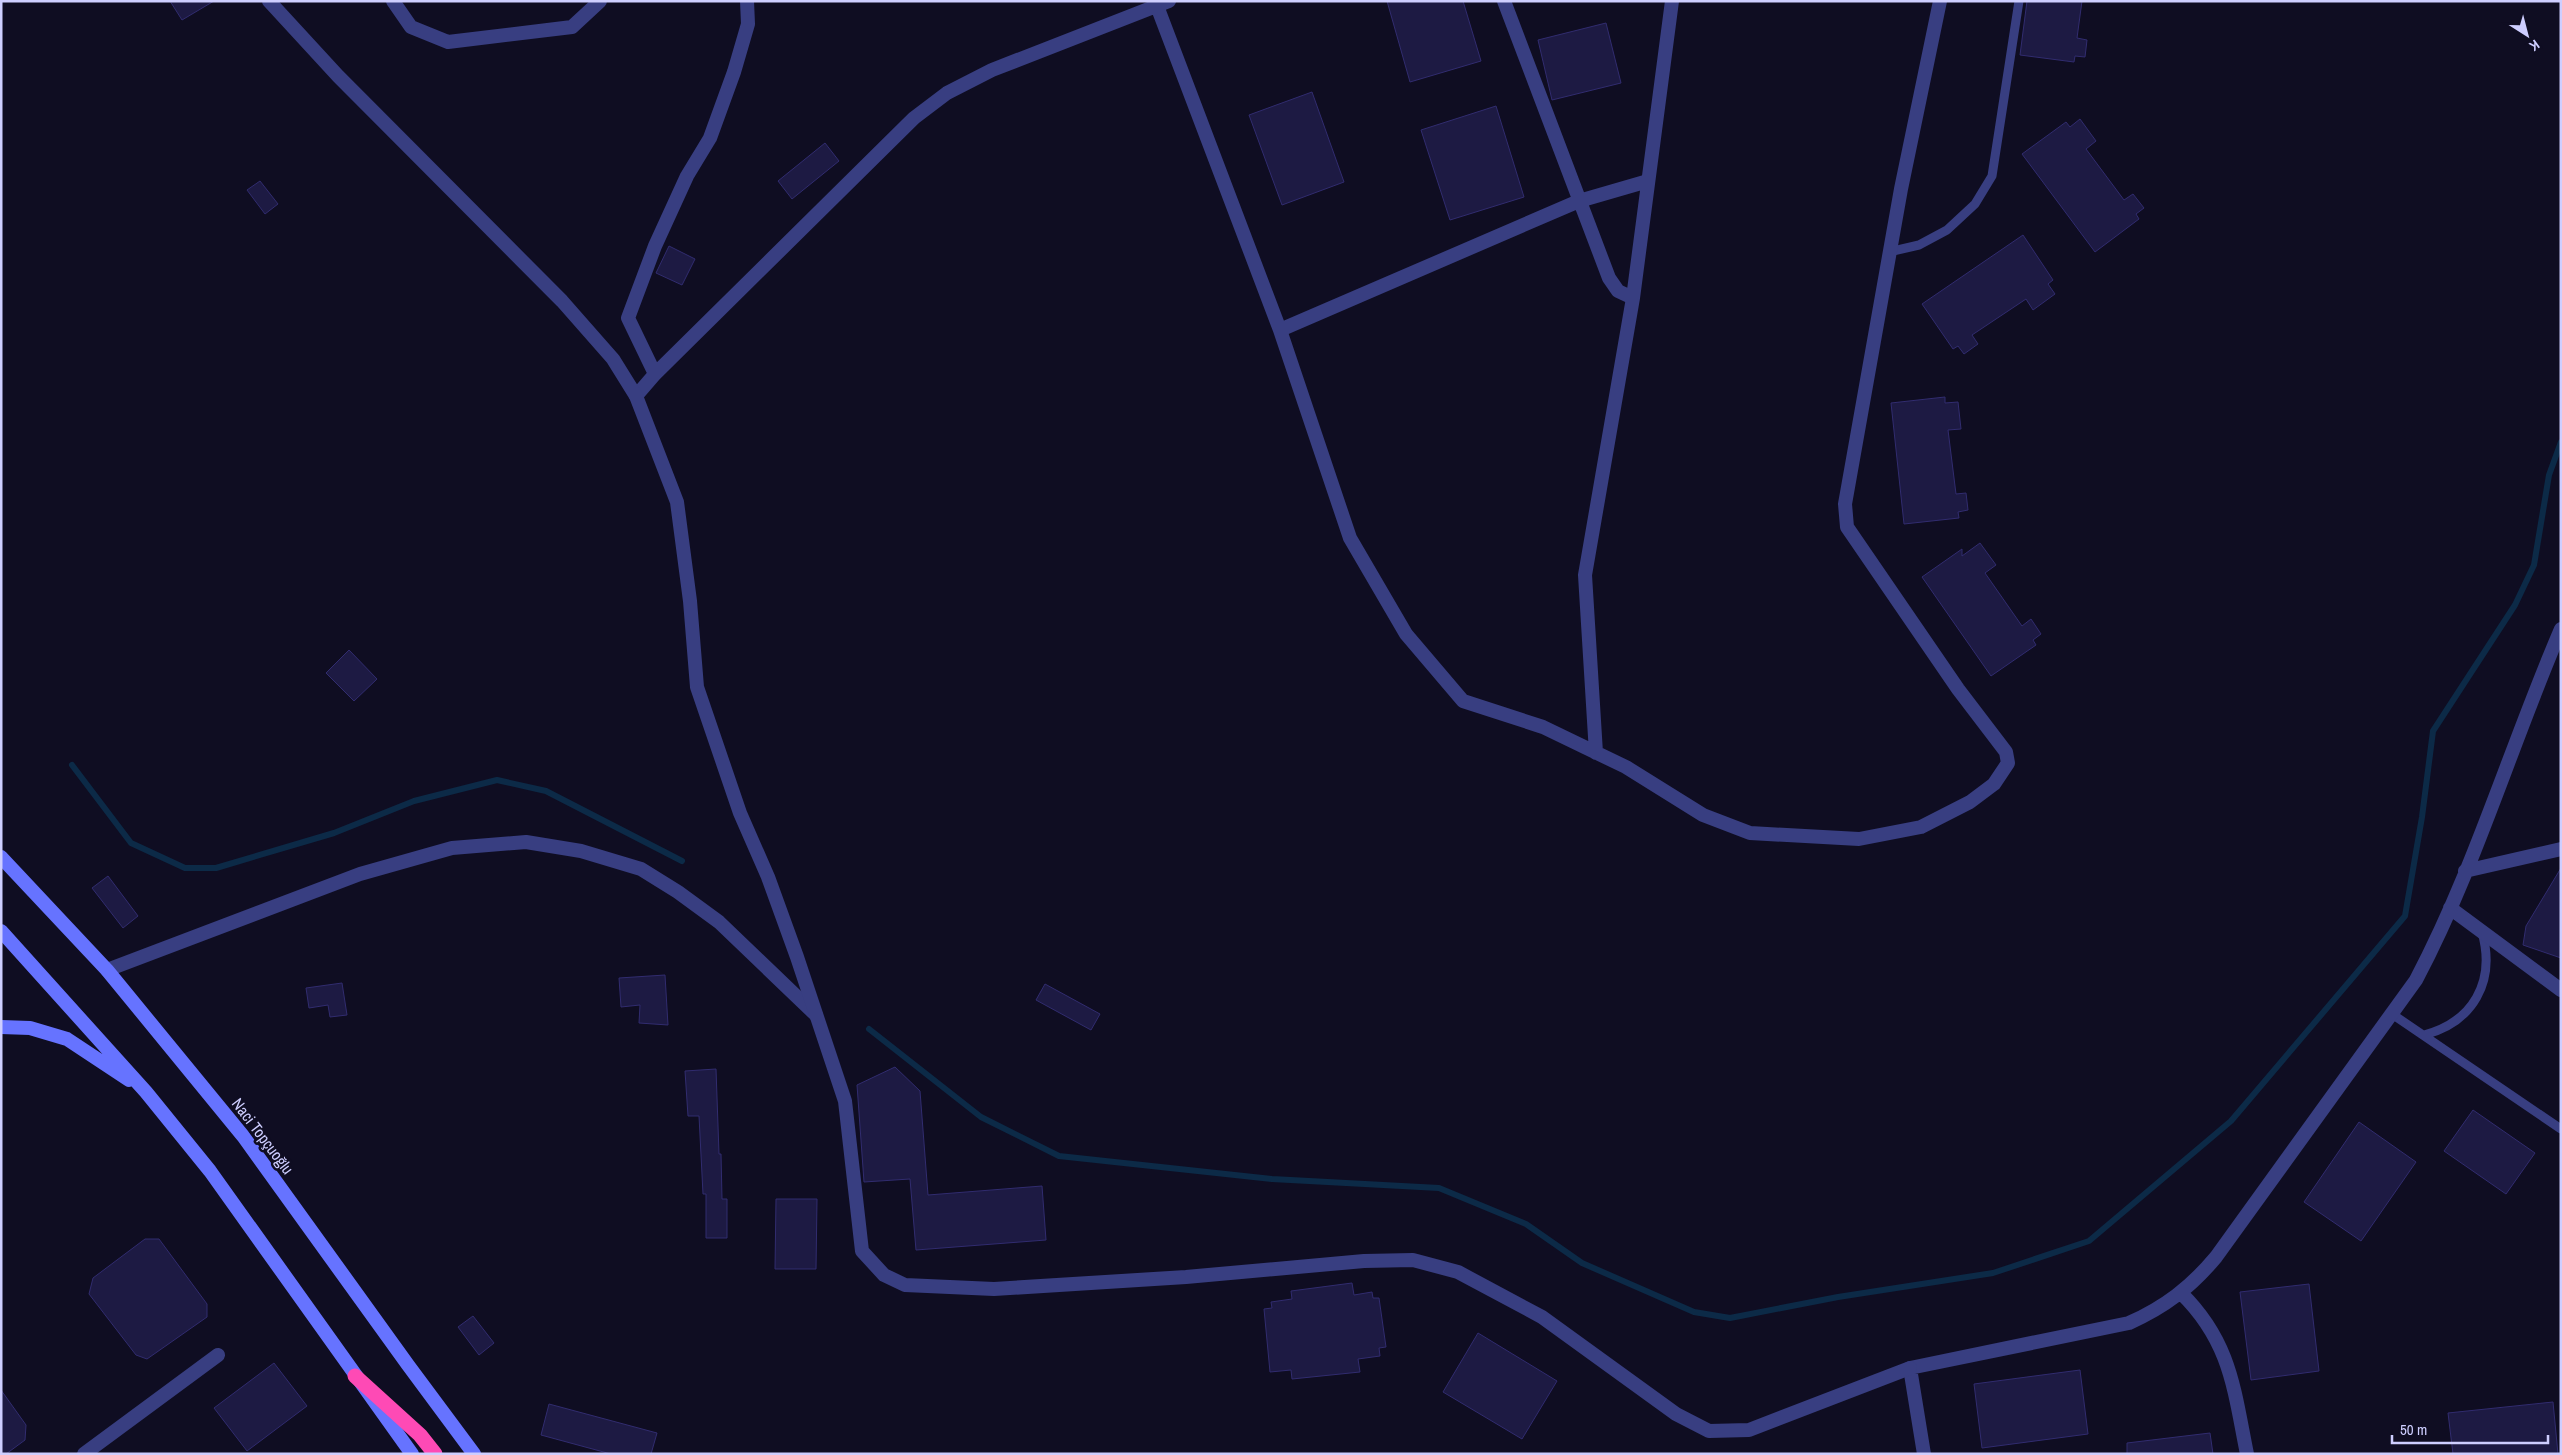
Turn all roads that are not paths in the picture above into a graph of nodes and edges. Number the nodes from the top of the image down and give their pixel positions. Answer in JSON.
{"nodes":[{"id":1,"x":269,"y":1,"type":"edge"},
{"id":2,"x":393,"y":1,"type":"edge"},
{"id":3,"x":600,"y":1,"type":"edge"},
{"id":4,"x":747,"y":1,"type":"edge"},
{"id":5,"x":1504,"y":1,"type":"edge"},
{"id":6,"x":1672,"y":1,"type":"edge"},
{"id":7,"x":1940,"y":1,"type":"edge"},
{"id":8,"x":2019,"y":1,"type":"edge"},
{"id":9,"x":1163,"y":4,"type":"edge"},
{"id":10,"x":1648,"y":181,"type":"junction"},
{"id":11,"x":1579,"y":201,"type":"junction"},
{"id":12,"x":1889,"y":252,"type":"junction"},
{"id":13,"x":1633,"y":298,"type":"junction"},
{"id":14,"x":1280,"y":330,"type":"junction"},
{"id":15,"x":655,"y":374,"type":"junction"},
{"id":16,"x":636,"y":396,"type":"junction"},
{"id":17,"x":2561,"y":629,"type":"edge"},
{"id":18,"x":1596,"y":752,"type":"junction"},
{"id":19,"x":2561,"y":849,"type":"edge"},
{"id":20,"x":1,"y":857,"type":"edge"},
{"id":21,"x":2465,"y":871,"type":"junction"},
{"id":22,"x":2450,"y":908,"type":"junction"},
{"id":23,"x":1,"y":931,"type":"edge"},
{"id":24,"x":2482,"y":932,"type":"junction"},
{"id":25,"x":107,"y":970,"type":"junction"},
{"id":26,"x":2561,"y":990,"type":"edge"},
{"id":27,"x":2392,"y":1014,"type":"junction"},
{"id":28,"x":816,"y":1015,"type":"junction"},
{"id":29,"x":1,"y":1027,"type":"edge"},
{"id":30,"x":2424,"y":1035,"type":"junction"},
{"id":31,"x":146,"y":1092,"type":"junction"},
{"id":32,"x":2561,"y":1129,"type":"edge"},
{"id":33,"x":2181,"y":1293,"type":"junction"},
{"id":34,"x":218,"y":1355,"type":"dead end"},
{"id":35,"x":1910,"y":1368,"type":"junction"},
{"id":36,"x":355,"y":1376,"type":"junction"},
{"id":37,"x":84,"y":1454,"type":"edge"},
{"id":38,"x":412,"y":1454,"type":"edge"},
{"id":39,"x":435,"y":1454,"type":"edge"},
{"id":40,"x":474,"y":1454,"type":"edge"},
{"id":41,"x":1924,"y":1454,"type":"edge"},
{"id":42,"x":2248,"y":1454,"type":"edge"}],
"edges":[{"from":1,"to":16,"type":"street"},
{"from":2,"to":3,"type":"street"},
{"from":4,"to":15,"type":"street"},
{"from":5,"to":11,"type":"street"},
{"from":6,"to":10,"type":"street"},
{"from":7,"to":12,"type":"street"},
{"from":8,"to":12,"type":"lane"},
{"from":9,"to":14,"type":"street"},
{"from":9,"to":15,"type":"street"},
{"from":10,"to":11,"type":"street"},
{"from":10,"to":13,"type":"street"},
{"from":11,"to":13,"type":"street"},
{"from":11,"to":14,"type":"street"},
{"from":12,"to":18,"type":"street"},
{"from":13,"to":18,"type":"street"},
{"from":14,"to":18,"type":"street"},
{"from":15,"to":16,"type":"street"},
{"from":16,"to":28,"type":"street"},
{"from":17,"to":21,"type":"street"},
{"from":19,"to":21,"type":"street"},
{"from":20,"to":25,"type":"main road","name":"Naci Topçuoğlu"},
{"from":21,"to":22,"type":"street"},
{"from":22,"to":24,"type":"street"},
{"from":22,"to":27,"type":"street"},
{"from":23,"to":31,"type":"main road"},
{"from":24,"to":26,"type":"street"},
{"from":24,"to":30,"type":"lane"},
{"from":25,"to":28,"type":"street"},
{"from":25,"to":40,"type":"main road","name":"Naci Topçuoğlu"},
{"from":27,"to":30,"type":"lane"},
{"from":27,"to":33,"type":"street"},
{"from":28,"to":35,"type":"street"},
{"from":29,"to":31,"type":"main road"},
{"from":30,"to":32,"type":"lane"},
{"from":31,"to":36,"type":"main road"},
{"from":33,"to":35,"type":"street"},
{"from":33,"to":42,"type":"street"},
{"from":34,"to":37,"type":"street"},
{"from":35,"to":41,"type":"street"},
{"from":36,"to":38,"type":"main road"},
{"from":36,"to":39,"type":"highway"}]}
